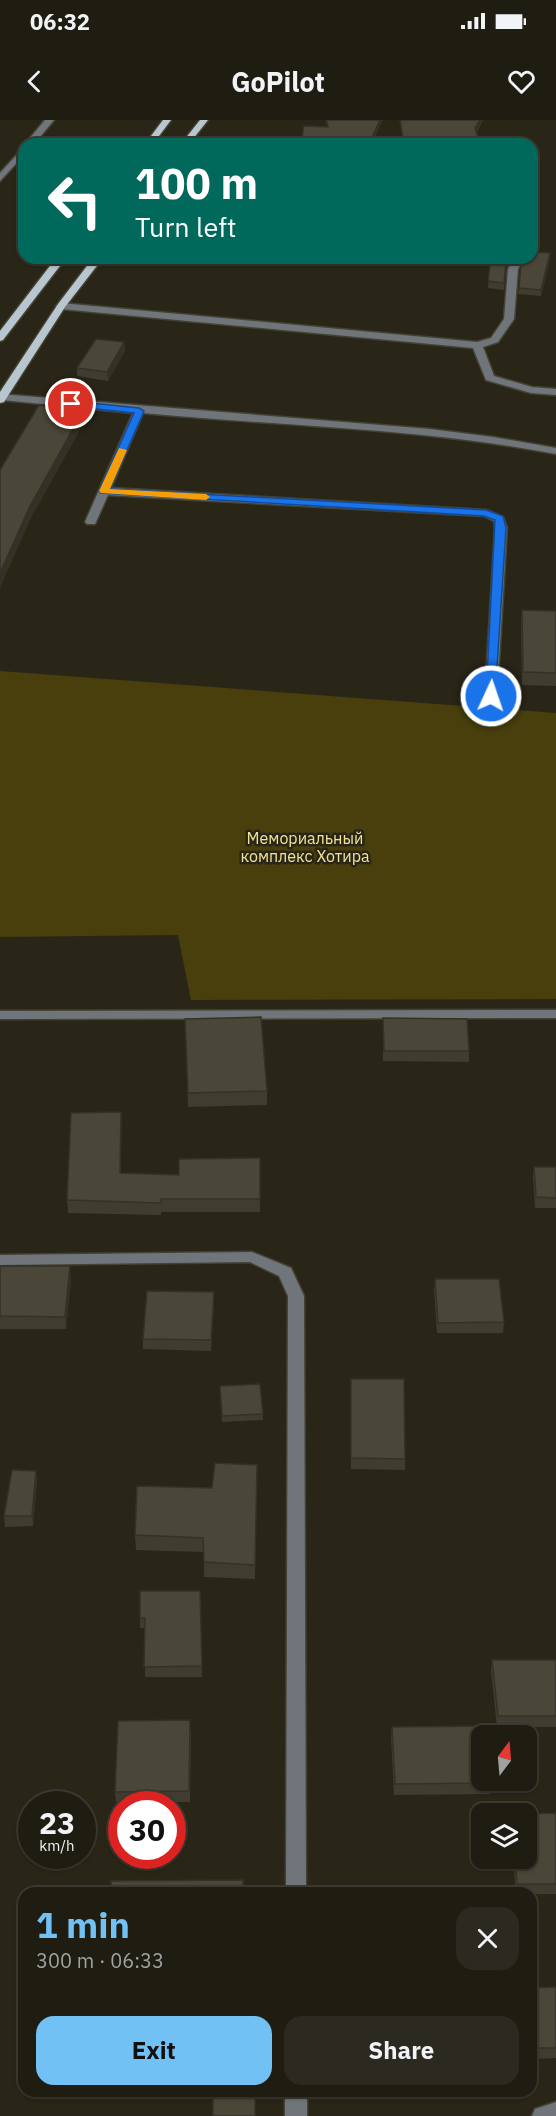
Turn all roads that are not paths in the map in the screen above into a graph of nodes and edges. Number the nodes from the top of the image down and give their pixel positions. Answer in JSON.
{"nodes":[{"id":1,"x":50,"y":120,"type":"edge"},
{"id":2,"x":167,"y":120,"type":"edge"},
{"id":3,"x":204,"y":120,"type":"edge"},
{"id":4,"x":34,"y":138,"type":"edge"},
{"id":5,"x":154,"y":138,"type":"edge"},
{"id":6,"x":190,"y":138,"type":"edge"},
{"id":7,"x":18,"y":157,"type":"edge"},
{"id":8,"x":0,"y":178,"type":"edge"},
{"id":9,"x":56,"y":264,"type":"edge"},
{"id":10,"x":94,"y":264,"type":"edge"},
{"id":11,"x":516,"y":264,"type":"edge"},
{"id":12,"x":62,"y":306,"type":"junction"},
{"id":13,"x":0,"y":338,"type":"edge"},
{"id":14,"x":477,"y":345,"type":"junction"},
{"id":15,"x":556,"y":392,"type":"edge"},
{"id":16,"x":1,"y":399,"type":"edge"},
{"id":17,"x":139,"y":411,"type":"junction"},
{"id":18,"x":556,"y":451,"type":"edge"},
{"id":19,"x":104,"y":491,"type":"junction"},
{"id":20,"x":91,"y":522,"type":"dead end"},
{"id":21,"x":491,"y":696,"type":"dead end"},
{"id":22,"x":556,"y":1014,"type":"edge"},
{"id":23,"x":0,"y":1015,"type":"edge"},
{"id":24,"x":0,"y":1260,"type":"edge"},
{"id":25,"x":296,"y":1887,"type":"edge"},
{"id":26,"x":296,"y":2097,"type":"edge"},
{"id":27,"x":556,"y":2112,"type":"edge"},
{"id":28,"x":296,"y":2116,"type":"edge"},
{"id":29,"x":543,"y":2116,"type":"edge"}],
"edges":[{"from":1,"to":4,"type":"street"},
{"from":2,"to":5,"type":"main road"},
{"from":3,"to":6,"type":"main road"},
{"from":7,"to":8,"type":"street"},
{"from":9,"to":13,"type":"main road"},
{"from":10,"to":12,"type":"main road"},
{"from":11,"to":14,"type":"street"},
{"from":12,"to":14,"type":"street"},
{"from":12,"to":16,"type":"main road"},
{"from":14,"to":15,"type":"street"},
{"from":16,"to":17,"type":"street"},
{"from":17,"to":18,"type":"street"},
{"from":17,"to":19,"type":"street"},
{"from":19,"to":20,"type":"street"},
{"from":19,"to":21,"type":"street"},
{"from":22,"to":23,"type":"street"},
{"from":24,"to":25,"type":"street"},
{"from":26,"to":28,"type":"street"},
{"from":27,"to":29,"type":"street"}]}
